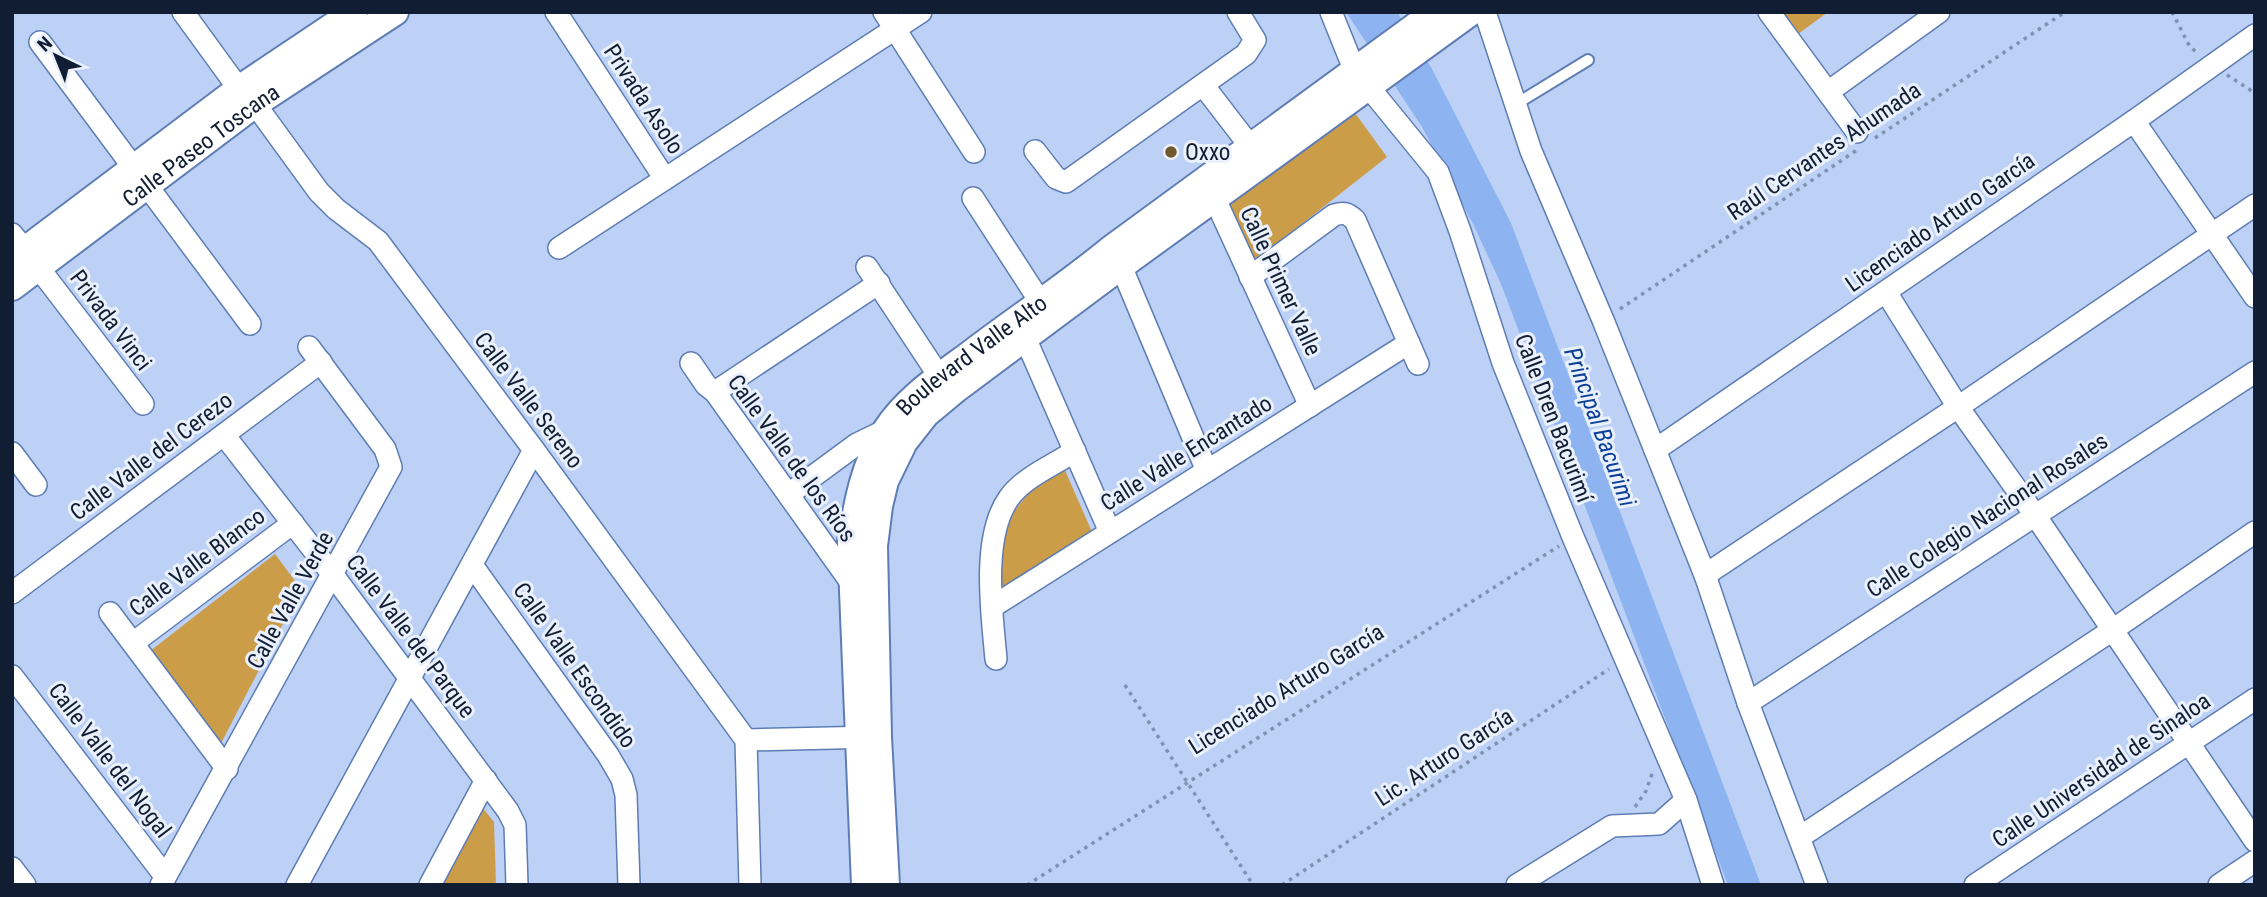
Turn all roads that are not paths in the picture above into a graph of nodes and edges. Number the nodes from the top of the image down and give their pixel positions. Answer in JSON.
{"nodes":[{"id":1,"x":183,"y":12,"type":"edge"},
{"id":2,"x":354,"y":12,"type":"edge"},
{"id":3,"x":395,"y":12,"type":"edge"},
{"id":4,"x":556,"y":12,"type":"edge"},
{"id":5,"x":921,"y":12,"type":"edge"},
{"id":6,"x":1238,"y":12,"type":"edge"},
{"id":7,"x":1331,"y":12,"type":"edge"},
{"id":8,"x":1485,"y":12,"type":"edge"},
{"id":9,"x":1769,"y":12,"type":"edge"},
{"id":10,"x":1939,"y":12,"type":"edge"},
{"id":11,"x":1453,"y":16,"type":"edge"},
{"id":12,"x":1915,"y":19,"type":"edge"},
{"id":13,"x":889,"y":21,"type":"edge"},
{"id":14,"x":2254,"y":35,"type":"edge"},
{"id":15,"x":40,"y":42,"type":"dead end"},
{"id":16,"x":1588,"y":60,"type":"dead end"},
{"id":17,"x":1366,"y":74,"type":"junction"},
{"id":18,"x":1203,"y":85,"type":"junction"},
{"id":19,"x":1828,"y":92,"type":"junction"},
{"id":20,"x":247,"y":97,"type":"junction"},
{"id":21,"x":1516,"y":104,"type":"junction"},
{"id":22,"x":2134,"y":121,"type":"junction"},
{"id":23,"x":1863,"y":140,"type":"road end"},
{"id":24,"x":1250,"y":146,"type":"junction"},
{"id":25,"x":1035,"y":150,"type":"dead end"},
{"id":26,"x":974,"y":152,"type":"dead end"},
{"id":27,"x":140,"y":177,"type":"junction"},
{"id":28,"x":665,"y":179,"type":"junction"},
{"id":29,"x":1210,"y":189,"type":"junction"},
{"id":30,"x":973,"y":198,"type":"dead end"},
{"id":31,"x":2255,"y":205,"type":"edge"},
{"id":32,"x":2212,"y":234,"type":"junction"},
{"id":33,"x":559,"y":248,"type":"dead end"},
{"id":34,"x":22,"y":253,"type":"edge"},
{"id":35,"x":1121,"y":266,"type":"junction"},
{"id":36,"x":1251,"y":277,"type":"junction"},
{"id":37,"x":12,"y":287,"type":"edge"},
{"id":38,"x":1886,"y":292,"type":"junction"},
{"id":39,"x":2255,"y":297,"type":"edge"},
{"id":40,"x":1041,"y":303,"type":"junction"},
{"id":41,"x":250,"y":324,"type":"dead end"},
{"id":42,"x":1021,"y":328,"type":"junction"},
{"id":43,"x":1409,"y":343,"type":"junction"},
{"id":44,"x":315,"y":354,"type":"joint"},
{"id":45,"x":691,"y":363,"type":"dead end"},
{"id":46,"x":1418,"y":364,"type":"dead end"},
{"id":47,"x":2255,"y":372,"type":"edge"},
{"id":48,"x":939,"y":376,"type":"junction"},
{"id":49,"x":715,"y":392,"type":"junction"},
{"id":50,"x":143,"y":404,"type":"dead end"},
{"id":51,"x":1310,"y":406,"type":"junction"},
{"id":52,"x":1958,"y":407,"type":"junction"},
{"id":53,"x":886,"y":430,"type":"junction"},
{"id":54,"x":224,"y":435,"type":"junction"},
{"id":55,"x":534,"y":450,"type":"junction"},
{"id":56,"x":1654,"y":450,"type":"junction"},
{"id":57,"x":1075,"y":451,"type":"junction"},
{"id":58,"x":12,"y":453,"type":"edge"},
{"id":59,"x":1207,"y":471,"type":"junction"},
{"id":60,"x":36,"y":485,"type":"dead end"},
{"id":61,"x":789,"y":494,"type":"junction"},
{"id":62,"x":2035,"y":515,"type":"junction"},
{"id":63,"x":293,"y":523,"type":"junction"},
{"id":64,"x":2255,"y":531,"type":"edge"},
{"id":65,"x":1111,"y":532,"type":"junction"},
{"id":66,"x":472,"y":565,"type":"junction"},
{"id":67,"x":333,"y":575,"type":"junction"},
{"id":68,"x":1704,"y":575,"type":"junction"},
{"id":69,"x":852,"y":584,"type":"junction"},
{"id":70,"x":12,"y":593,"type":"edge"},
{"id":71,"x":992,"y":607,"type":"junction"},
{"id":72,"x":110,"y":613,"type":"dead end"},
{"id":73,"x":2111,"y":631,"type":"junction"},
{"id":74,"x":133,"y":643,"type":"junction"},
{"id":75,"x":996,"y":659,"type":"dead end"},
{"id":76,"x":12,"y":676,"type":"edge"},
{"id":77,"x":410,"y":678,"type":"junction"},
{"id":78,"x":2255,"y":699,"type":"edge"},
{"id":79,"x":1748,"y":703,"type":"junction"},
{"id":80,"x":868,"y":737,"type":"junction"},
{"id":81,"x":747,"y":740,"type":"junction"},
{"id":82,"x":2187,"y":743,"type":"junction"},
{"id":83,"x":227,"y":769,"type":"junction"},
{"id":84,"x":486,"y":780,"type":"junction"},
{"id":85,"x":1686,"y":800,"type":"junction"},
{"id":86,"x":1659,"y":824,"type":"junction"},
{"id":87,"x":1697,"y":836,"type":"junction"},
{"id":88,"x":1800,"y":837,"type":"junction"},
{"id":89,"x":2255,"y":841,"type":"edge"},
{"id":90,"x":2255,"y":861,"type":"edge"},
{"id":91,"x":308,"y":879,"type":"edge"},
{"id":92,"x":163,"y":881,"type":"edge"},
{"id":93,"x":429,"y":885,"type":"edge"},
{"id":94,"x":517,"y":885,"type":"edge"},
{"id":95,"x":629,"y":885,"type":"edge"},
{"id":96,"x":750,"y":885,"type":"edge"},
{"id":97,"x":865,"y":885,"type":"edge"},
{"id":98,"x":886,"y":885,"type":"edge"},
{"id":99,"x":1517,"y":885,"type":"edge"},
{"id":100,"x":1713,"y":885,"type":"edge"},
{"id":101,"x":1817,"y":885,"type":"edge"},
{"id":102,"x":1975,"y":885,"type":"edge"},
{"id":103,"x":2220,"y":885,"type":"edge"}],
"edges":[{"from":1,"to":20,"type":"street","name":"Calle Valle Sereno"},
{"from":2,"to":20,"type":"street","name":"Calle Paseo Toscana"},
{"from":3,"to":20,"type":"street","name":"Calle Paseo Toscana"},
{"from":4,"to":28,"type":"street","name":"Privada Asolo"},
{"from":5,"to":13,"type":"street"},
{"from":6,"to":18,"type":"street"},
{"from":7,"to":17,"type":"street","name":"Calle Dren Bacurimí"},
{"from":8,"to":21,"type":"street"},
{"from":9,"to":19,"type":"street"},
{"from":10,"to":12,"type":"street"},
{"from":11,"to":17,"type":"street","name":"Boulevard Valle Alto"},
{"from":12,"to":19,"type":"street"},
{"from":13,"to":26,"type":"street"},
{"from":13,"to":28,"type":"street"},
{"from":14,"to":22,"type":"street","name":"Licenciado Arturo García"},
{"from":15,"to":27,"type":"street"},
{"from":16,"to":21,"type":"lane"},
{"from":17,"to":24,"type":"street","name":"Boulevard Valle Alto"},
{"from":17,"to":29,"type":"street","name":"Boulevard Valle Alto"},
{"from":17,"to":85,"type":"street","name":"Calle Dren Bacurimí"},
{"from":18,"to":24,"type":"street"},
{"from":18,"to":25,"type":"street"},
{"from":19,"to":23,"type":"street"},
{"from":20,"to":27,"type":"street","name":"Calle Paseo Toscana"},
{"from":20,"to":55,"type":"street","name":"Calle Valle Sereno"},
{"from":21,"to":56,"type":"street"},
{"from":22,"to":32,"type":"street"},
{"from":22,"to":38,"type":"street","name":"Licenciado Arturo García"},
{"from":24,"to":29,"type":"street","name":"Boulevard Valle Alto"},
{"from":27,"to":34,"type":"street","name":"Calle Paseo Toscana"},
{"from":27,"to":41,"type":"street"},
{"from":28,"to":33,"type":"street"},
{"from":29,"to":35,"type":"street","name":"Boulevard Valle Alto"},
{"from":29,"to":36,"type":"street","name":"Calle Primer Valle"},
{"from":29,"to":40,"type":"street","name":"Boulevard Valle Alto"},
{"from":30,"to":40,"type":"street"},
{"from":31,"to":32,"type":"street"},
{"from":32,"to":39,"type":"street"},
{"from":32,"to":52,"type":"street"},
{"from":34,"to":37,"type":"street","name":"Calle Paseo Toscana"},
{"from":34,"to":50,"type":"street","name":"Privada Vinci"},
{"from":35,"to":42,"type":"street","name":"Boulevard Valle Alto"},
{"from":35,"to":59,"type":"street"},
{"from":36,"to":43,"type":"street"},
{"from":36,"to":51,"type":"street","name":"Calle Primer Valle"},
{"from":38,"to":52,"type":"street"},
{"from":38,"to":56,"type":"street","name":"Licenciado Arturo García"},
{"from":40,"to":42,"type":"street","name":"Boulevard Valle Alto"},
{"from":42,"to":48,"type":"street","name":"Boulevard Valle Alto"},
{"from":42,"to":57,"type":"street"},
{"from":42,"to":80,"type":"street","name":"Boulevard Valle Alto"},
{"from":43,"to":46,"type":"street"},
{"from":43,"to":51,"type":"street","name":"Calle Valle Encantado"},
{"from":44,"to":54,"type":"street","name":"Calle Valle del Cerezo"},
{"from":44,"to":67,"type":"street","name":"Calle Valle Verde"},
{"from":45,"to":49,"type":"street","name":"Calle Valle de los Ríos"},
{"from":47,"to":62,"type":"street","name":"Calle Colegio Nacional Rosales"},
{"from":48,"to":49,"type":"street"},
{"from":48,"to":53,"type":"street","name":"Boulevard Valle Alto"},
{"from":49,"to":61,"type":"street","name":"Calle Valle de los Ríos"},
{"from":51,"to":59,"type":"street","name":"Calle Valle Encantado"},
{"from":52,"to":62,"type":"street"},
{"from":52,"to":68,"type":"street"},
{"from":53,"to":61,"type":"street"},
{"from":53,"to":69,"type":"street","name":"Boulevard Valle Alto"},
{"from":54,"to":63,"type":"street","name":"Calle Valle del Parque"},
{"from":54,"to":70,"type":"street","name":"Calle Valle del Cerezo"},
{"from":55,"to":66,"type":"street"},
{"from":55,"to":81,"type":"street","name":"Calle Valle Sereno"},
{"from":56,"to":68,"type":"street"},
{"from":57,"to":65,"type":"street"},
{"from":57,"to":71,"type":"street"},
{"from":58,"to":60,"type":"street"},
{"from":59,"to":65,"type":"street","name":"Calle Valle Encantado"},
{"from":61,"to":69,"type":"street","name":"Calle Valle de los Ríos"},
{"from":62,"to":73,"type":"street"},
{"from":62,"to":79,"type":"street","name":"Calle Colegio Nacional Rosales"},
{"from":63,"to":67,"type":"street","name":"Calle Valle del Parque"},
{"from":63,"to":74,"type":"street","name":"Calle Valle Blanco"},
{"from":64,"to":73,"type":"street"},
{"from":65,"to":71,"type":"street","name":"Calle Valle Encantado"},
{"from":66,"to":77,"type":"street"},
{"from":66,"to":95,"type":"street","name":"Calle Valle Escondido"},
{"from":67,"to":77,"type":"street","name":"Calle Valle del Parque"},
{"from":67,"to":83,"type":"street","name":"Calle Valle Verde"},
{"from":68,"to":79,"type":"street"},
{"from":69,"to":80,"type":"street","name":"Boulevard Valle Alto"},
{"from":71,"to":75,"type":"street"},
{"from":72,"to":74,"type":"street"},
{"from":73,"to":82,"type":"street"},
{"from":73,"to":88,"type":"street"},
{"from":74,"to":83,"type":"street"},
{"from":76,"to":92,"type":"street","name":"Calle Valle del Nogal"},
{"from":77,"to":84,"type":"street","name":"Calle Valle del Parque"},
{"from":77,"to":91,"type":"street"},
{"from":78,"to":82,"type":"street","name":"Calle Universidad de Sinaloa"},
{"from":79,"to":88,"type":"street"},
{"from":80,"to":81,"type":"street"},
{"from":80,"to":97,"type":"street","name":"Boulevard Valle Alto"},
{"from":80,"to":98,"type":"street","name":"Boulevard Valle Alto"},
{"from":81,"to":96,"type":"street"},
{"from":82,"to":89,"type":"street"},
{"from":82,"to":102,"type":"street","name":"Calle Universidad de Sinaloa"},
{"from":83,"to":92,"type":"street","name":"Calle Valle Verde"},
{"from":84,"to":93,"type":"street"},
{"from":84,"to":94,"type":"street","name":"Calle Valle del Parque"},
{"from":85,"to":86,"type":"street"},
{"from":85,"to":87,"type":"street","name":"Calle Dren Bacurimí"},
{"from":86,"to":87,"type":"street"},
{"from":86,"to":99,"type":"street"},
{"from":87,"to":100,"type":"street","name":"Calle Dren Bacurimí"},
{"from":88,"to":101,"type":"street"},
{"from":90,"to":103,"type":"street"}]}
